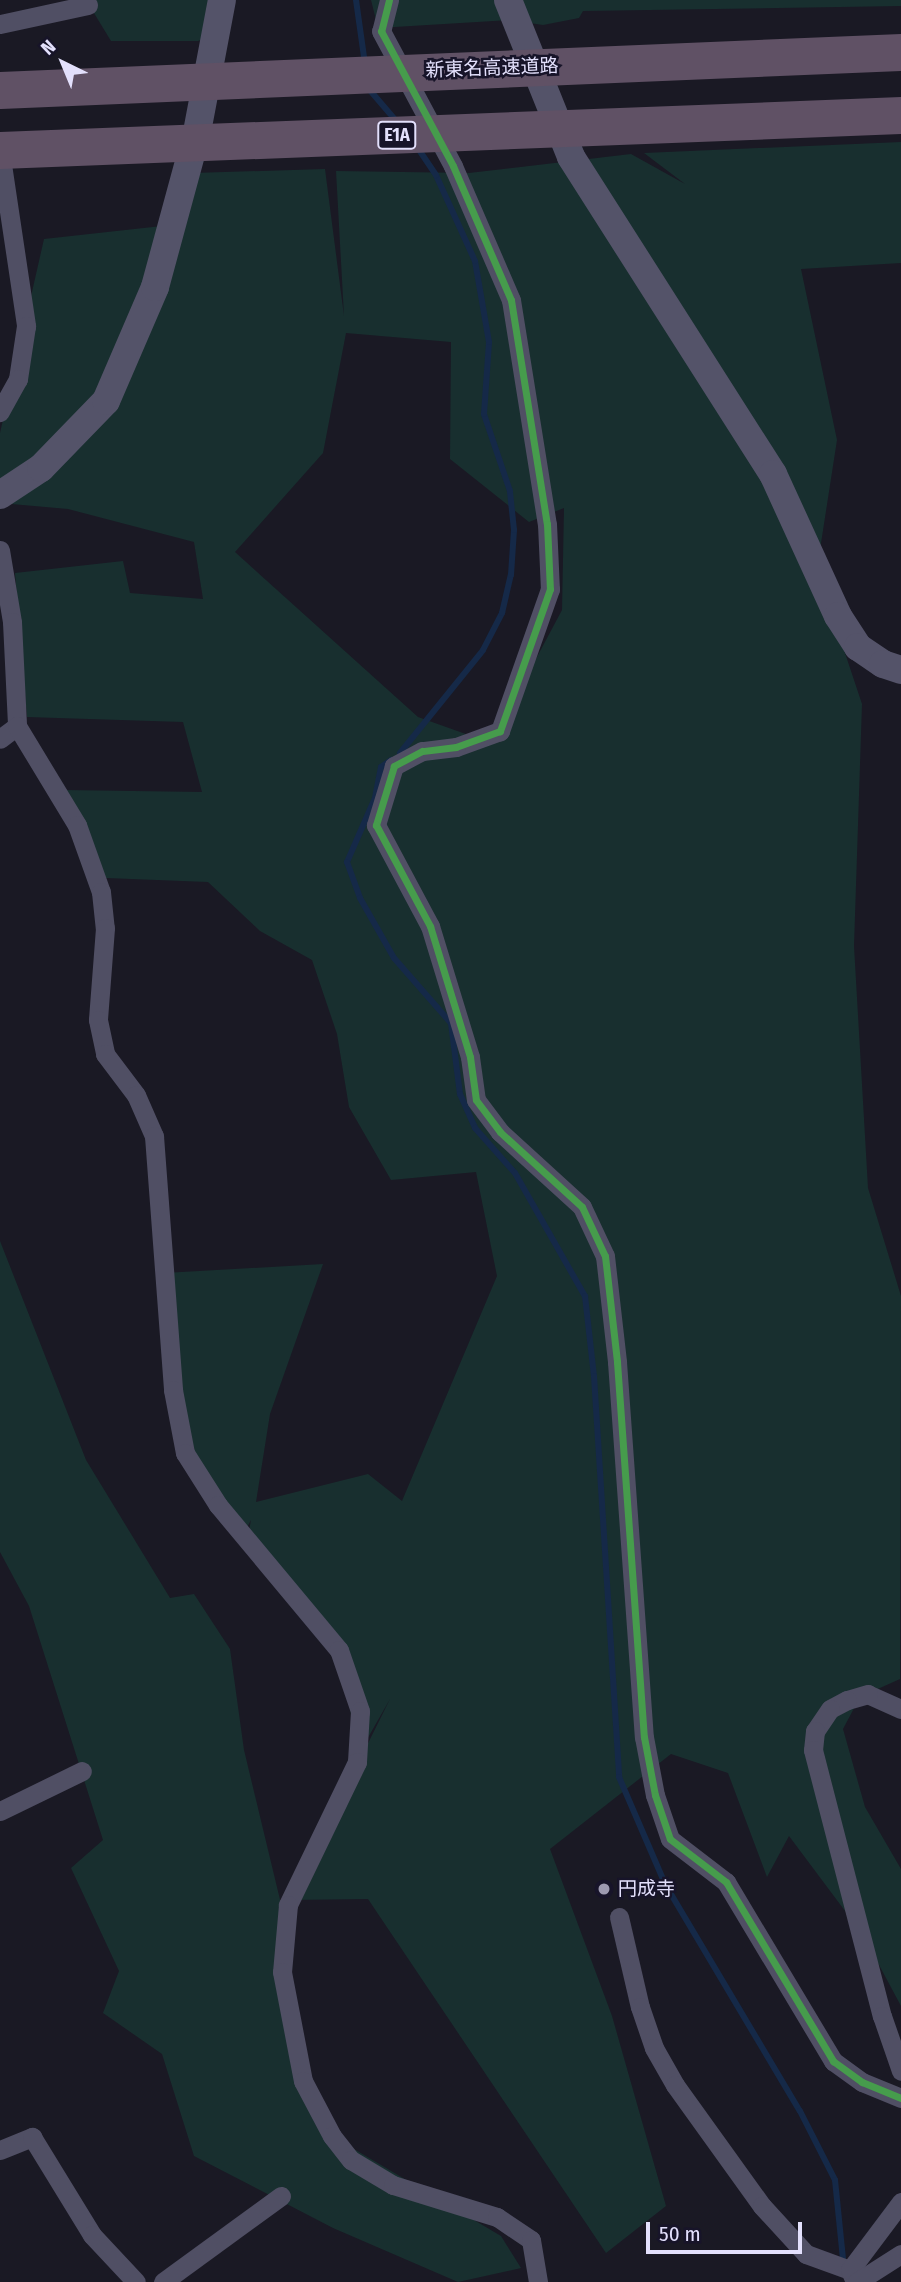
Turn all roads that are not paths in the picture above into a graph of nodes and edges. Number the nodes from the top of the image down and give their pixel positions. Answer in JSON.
{"nodes":[{"id":1,"x":222,"y":0,"type":"edge"},
{"id":2,"x":389,"y":0,"type":"edge"},
{"id":3,"x":508,"y":0,"type":"edge"},
{"id":4,"x":88,"y":5,"type":"dead end"},
{"id":5,"x":0,"y":24,"type":"edge"},
{"id":6,"x":901,"y":52,"type":"edge"},
{"id":7,"x":0,"y":90,"type":"edge"},
{"id":8,"x":901,"y":116,"type":"edge"},
{"id":9,"x":0,"y":150,"type":"edge"},
{"id":10,"x":0,"y":412,"type":"edge"},
{"id":11,"x":0,"y":495,"type":"edge"},
{"id":12,"x":0,"y":550,"type":"edge"},
{"id":13,"x":901,"y":670,"type":"edge"},
{"id":14,"x":17,"y":726,"type":"junction"},
{"id":15,"x":0,"y":739,"type":"edge"},
{"id":16,"x":901,"y":1709,"type":"edge"},
{"id":17,"x":82,"y":1771,"type":"dead end"},
{"id":18,"x":0,"y":1811,"type":"edge"},
{"id":19,"x":619,"y":1917,"type":"dead end"},
{"id":20,"x":901,"y":2071,"type":"edge"},
{"id":21,"x":901,"y":2098,"type":"edge"},
{"id":22,"x":0,"y":2150,"type":"edge"},
{"id":23,"x":281,"y":2196,"type":"dead end"},
{"id":24,"x":901,"y":2202,"type":"edge"},
{"id":25,"x":901,"y":2254,"type":"edge"},
{"id":26,"x":854,"y":2278,"type":"edge"},
{"id":27,"x":136,"y":2282,"type":"edge"},
{"id":28,"x":163,"y":2282,"type":"edge"},
{"id":29,"x":538,"y":2282,"type":"edge"}],
"edges":[{"from":1,"to":11,"type":"street"},
{"from":2,"to":21,"type":"street"},
{"from":3,"to":13,"type":"street"},
{"from":4,"to":5,"type":"street"},
{"from":6,"to":7,"type":"highway","name":"新東名高速道路"},
{"from":8,"to":9,"type":"highway","number":"E1A"},
{"from":9,"to":10,"type":"street"},
{"from":12,"to":14,"type":"street"},
{"from":14,"to":15,"type":"street"},
{"from":14,"to":29,"type":"street"},
{"from":16,"to":20,"type":"street"},
{"from":17,"to":18,"type":"street"},
{"from":19,"to":26,"type":"street"},
{"from":22,"to":27,"type":"street"},
{"from":23,"to":28,"type":"street"},
{"from":24,"to":26,"type":"street"},
{"from":25,"to":26,"type":"street"}]}
